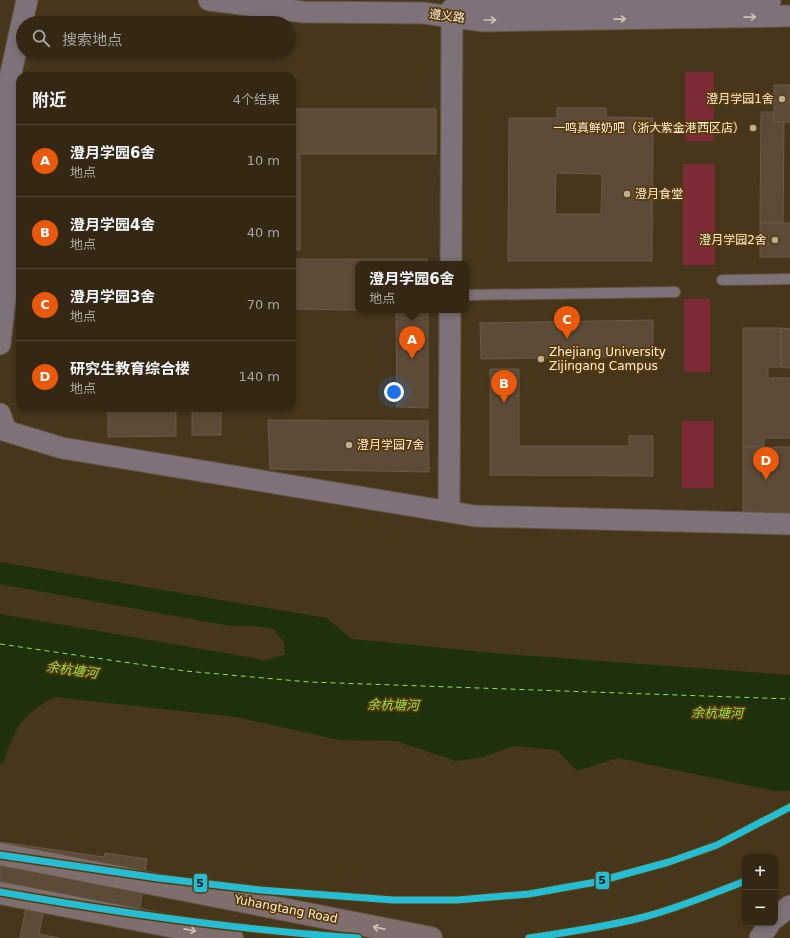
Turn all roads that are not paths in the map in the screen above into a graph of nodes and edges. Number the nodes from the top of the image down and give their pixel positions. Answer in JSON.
{"nodes":[{"id":1,"x":27,"y":0,"type":"edge"},
{"id":2,"x":209,"y":0,"type":"edge"},
{"id":3,"x":790,"y":2,"type":"edge"},
{"id":4,"x":423,"y":14,"type":"junction"},
{"id":5,"x":23,"y":16,"type":"edge"},
{"id":6,"x":790,"y":16,"type":"edge"},
{"id":7,"x":452,"y":17,"type":"junction"},
{"id":8,"x":16,"y":50,"type":"edge"},
{"id":9,"x":450,"y":261,"type":"edge"},
{"id":10,"x":790,"y":279,"type":"edge"},
{"id":11,"x":722,"y":280,"type":"dead end"},
{"id":12,"x":675,"y":292,"type":"dead end"},
{"id":13,"x":469,"y":295,"type":"edge"},
{"id":14,"x":450,"y":313,"type":"edge"},
{"id":15,"x":0,"y":344,"type":"edge"},
{"id":16,"x":0,"y":414,"type":"edge"},
{"id":17,"x":449,"y":511,"type":"junction"},
{"id":18,"x":790,"y":524,"type":"edge"},
{"id":19,"x":0,"y":854,"type":"edge"},
{"id":20,"x":0,"y":893,"type":"edge"},
{"id":21,"x":790,"y":906,"type":"edge"},
{"id":22,"x":778,"y":916,"type":"edge"},
{"id":23,"x":768,"y":926,"type":"edge"},
{"id":24,"x":232,"y":938,"type":"edge"},
{"id":25,"x":431,"y":938,"type":"edge"},
{"id":26,"x":760,"y":938,"type":"edge"}],
"edges":[{"from":1,"to":5,"type":"street"},
{"from":2,"to":4,"type":"street"},
{"from":3,"to":4,"type":"street","name":"遵义路"},
{"from":4,"to":7,"type":"street","name":"遵义路"},
{"from":7,"to":6,"type":"street","name":"遵义路","one_way":true},
{"from":7,"to":9,"type":"street"},
{"from":8,"to":15,"type":"street"},
{"from":10,"to":11,"type":"lane"},
{"from":12,"to":13,"type":"lane"},
{"from":14,"to":17,"type":"street"},
{"from":16,"to":17,"type":"street"},
{"from":17,"to":18,"type":"street"},
{"from":25,"to":19,"type":"main road","name":"Yuhangtang Road","one_way":true},
{"from":20,"to":24,"type":"main road","one_way":true},
{"from":21,"to":22,"type":"street"},
{"from":23,"to":26,"type":"street"}]}
